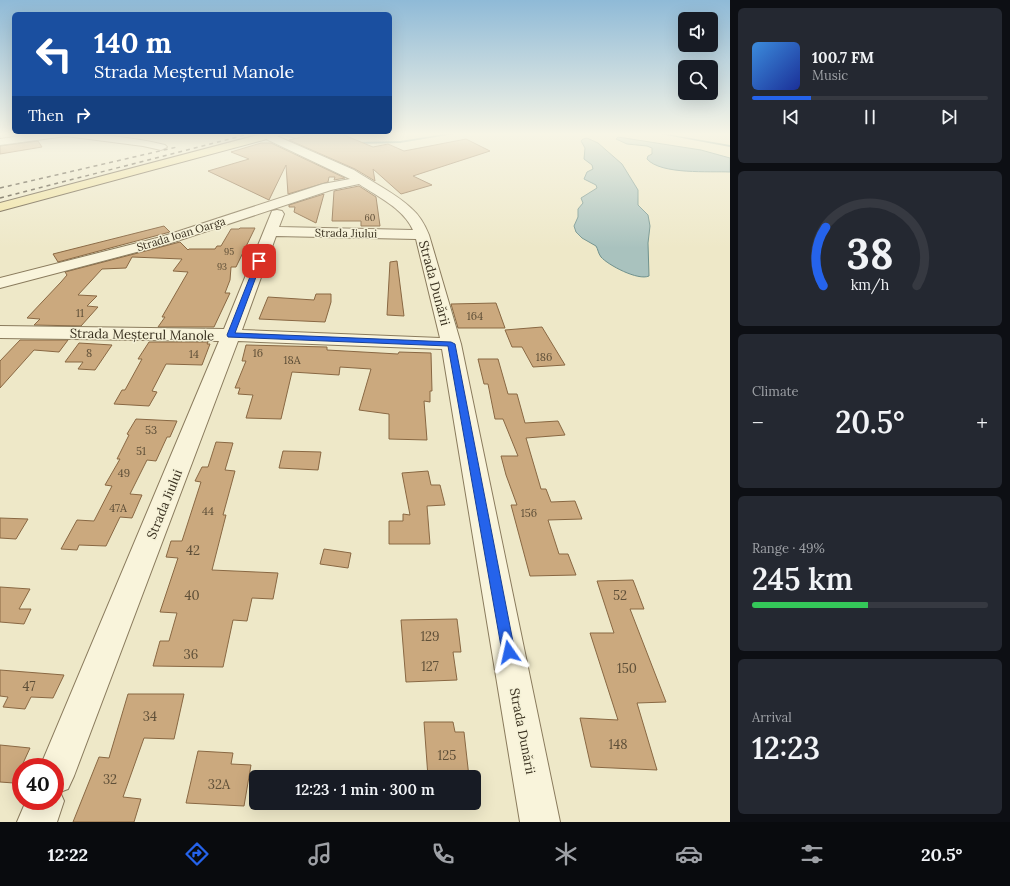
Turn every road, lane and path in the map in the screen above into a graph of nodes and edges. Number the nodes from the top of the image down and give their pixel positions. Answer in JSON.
{"nodes":[{"id":1,"x":135,"y":171,"type":"edge"},
{"id":2,"x":347,"y":171,"type":"edge"},
{"id":3,"x":362,"y":180,"type":"junction"},
{"id":4,"x":0,"y":207,"type":"edge"},
{"id":5,"x":277,"y":214,"type":"dead end"},
{"id":6,"x":270,"y":231,"type":"junction"},
{"id":7,"x":422,"y":235,"type":"junction"},
{"id":8,"x":0,"y":283,"type":"edge"},
{"id":9,"x":0,"y":332,"type":"edge"},
{"id":10,"x":231,"y":335,"type":"junction"},
{"id":11,"x":451,"y":344,"type":"junction"},
{"id":12,"x":62,"y":758,"type":"edge"},
{"id":13,"x":42,"y":810,"type":"edge"},
{"id":14,"x":37,"y":822,"type":"edge"},
{"id":15,"x":540,"y":822,"type":"edge"}],
"edges":[{"from":1,"to":4,"type":"main road"},
{"from":2,"to":3,"type":"street","name":"Strada Dunării"},
{"from":3,"to":7,"type":"street","name":"Strada Dunării"},
{"from":3,"to":8,"type":"street","name":"Strada Ioan Oarga"},
{"from":5,"to":6,"type":"street","name":"Strada Jiului"},
{"from":6,"to":7,"type":"street","name":"Strada Jiului"},
{"from":6,"to":10,"type":"street","name":"Strada Jiului"},
{"from":7,"to":11,"type":"street","name":"Strada Dunării"},
{"from":9,"to":10,"type":"street","name":"Strada Meșterul Manole"},
{"from":10,"to":11,"type":"street","name":"Strada Meșterul Manole"},
{"from":10,"to":12,"type":"street","name":"Strada Jiului"},
{"from":11,"to":15,"type":"street","name":"Strada Dunării"},
{"from":13,"to":14,"type":"street"}]}
